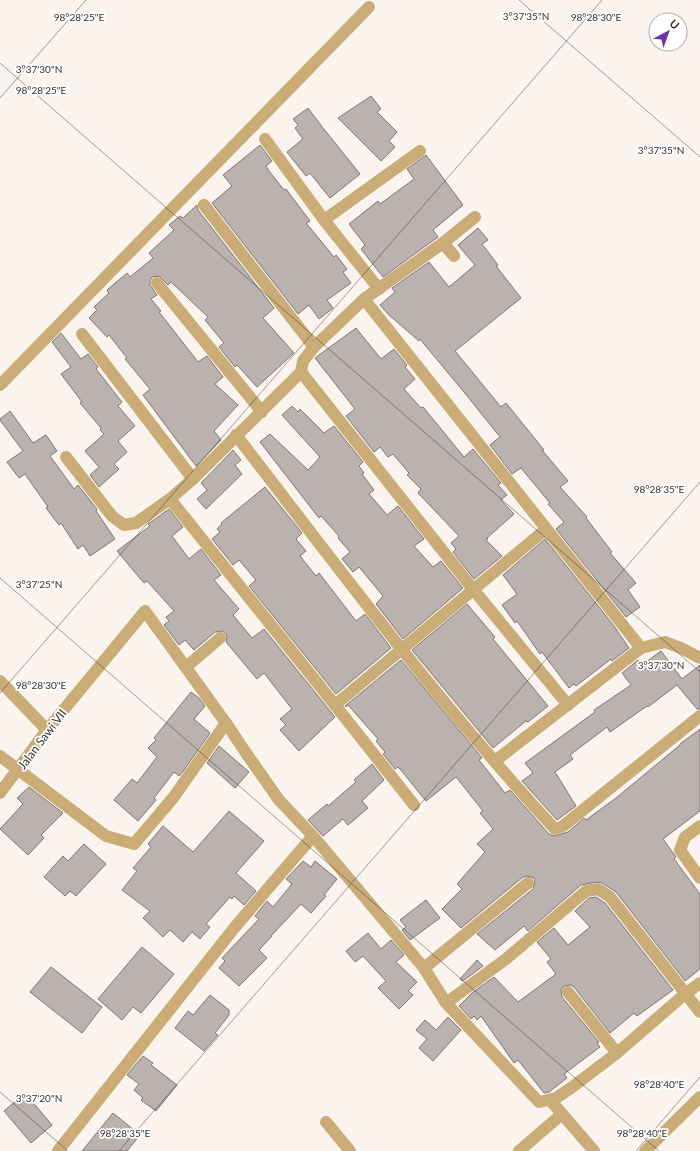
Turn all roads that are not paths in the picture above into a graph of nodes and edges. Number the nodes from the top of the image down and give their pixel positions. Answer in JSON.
{"nodes":[{"id":1,"x":369,"y":7,"type":"dead end"},
{"id":2,"x":265,"y":138,"type":"dead end"},
{"id":3,"x":420,"y":151,"type":"dead end"},
{"id":4,"x":204,"y":205,"type":"dead end"},
{"id":5,"x":475,"y":217,"type":"dead end"},
{"id":6,"x":324,"y":220,"type":"junction"},
{"id":7,"x":443,"y":243,"type":"junction"},
{"id":8,"x":454,"y":256,"type":"dead end"},
{"id":9,"x":157,"y":284,"type":"dead end"},
{"id":10,"x":379,"y":289,"type":"junction"},
{"id":11,"x":364,"y":299,"type":"junction"},
{"id":12,"x":82,"y":334,"type":"dead end"},
{"id":13,"x":314,"y":347,"type":"junction"},
{"id":14,"x":301,"y":372,"type":"junction"},
{"id":15,"x":0,"y":385,"type":"edge"},
{"id":16,"x":262,"y":412,"type":"junction"},
{"id":17,"x":236,"y":436,"type":"junction"},
{"id":18,"x":66,"y":457,"type":"dead end"},
{"id":19,"x":194,"y":479,"type":"junction"},
{"id":20,"x":170,"y":499,"type":"junction"},
{"id":21,"x":546,"y":529,"type":"junction"},
{"id":22,"x":473,"y":589,"type":"junction"},
{"id":23,"x":220,"y":638,"type":"dead end"},
{"id":24,"x":641,"y":648,"type":"junction"},
{"id":25,"x":402,"y":649,"type":"junction"},
{"id":26,"x":700,"y":658,"type":"edge"},
{"id":27,"x":186,"y":667,"type":"junction"},
{"id":28,"x":0,"y":681,"type":"edge"},
{"id":29,"x":335,"y":705,"type":"junction"},
{"id":30,"x":568,"y":705,"type":"junction"},
{"id":31,"x":700,"y":716,"type":"edge"},
{"id":32,"x":226,"y":723,"type":"junction"},
{"id":33,"x":47,"y":730,"type":"junction"},
{"id":34,"x":0,"y":756,"type":"edge"},
{"id":35,"x":495,"y":761,"type":"junction"},
{"id":36,"x":18,"y":769,"type":"junction"},
{"id":37,"x":0,"y":793,"type":"edge"},
{"id":38,"x":414,"y":805,"type":"dead end"},
{"id":39,"x":700,"y":826,"type":"edge"},
{"id":40,"x":313,"y":836,"type":"junction"},
{"id":41,"x":700,"y":878,"type":"edge"},
{"id":42,"x":528,"y":883,"type":"dead end"},
{"id":43,"x":424,"y":968,"type":"junction"},
{"id":44,"x":700,"y":983,"type":"edge"},
{"id":45,"x":568,"y":992,"type":"dead end"},
{"id":46,"x":685,"y":994,"type":"junction"},
{"id":47,"x":446,"y":1003,"type":"junction"},
{"id":48,"x":700,"y":1012,"type":"edge"},
{"id":49,"x":617,"y":1053,"type":"junction"},
{"id":50,"x":700,"y":1098,"type":"edge"},
{"id":51,"x":550,"y":1100,"type":"junction"},
{"id":52,"x":562,"y":1114,"type":"junction"},
{"id":53,"x":326,"y":1122,"type":"dead end"},
{"id":54,"x":58,"y":1151,"type":"edge"},
{"id":55,"x":350,"y":1151,"type":"edge"},
{"id":56,"x":519,"y":1151,"type":"edge"},
{"id":57,"x":594,"y":1151,"type":"edge"},
{"id":58,"x":645,"y":1151,"type":"edge"}],
"edges":[{"from":1,"to":15,"type":"street"},
{"from":2,"to":6,"type":"street"},
{"from":3,"to":6,"type":"street"},
{"from":4,"to":13,"type":"street"},
{"from":5,"to":7,"type":"street"},
{"from":6,"to":10,"type":"street"},
{"from":7,"to":8,"type":"street"},
{"from":7,"to":10,"type":"street"},
{"from":9,"to":16,"type":"street"},
{"from":10,"to":11,"type":"street"},
{"from":11,"to":13,"type":"street"},
{"from":11,"to":21,"type":"street"},
{"from":12,"to":19,"type":"street"},
{"from":13,"to":14,"type":"street"},
{"from":14,"to":16,"type":"street"},
{"from":14,"to":22,"type":"street"},
{"from":16,"to":17,"type":"street"},
{"from":17,"to":19,"type":"street"},
{"from":17,"to":25,"type":"street"},
{"from":18,"to":20,"type":"street"},
{"from":19,"to":20,"type":"street"},
{"from":20,"to":29,"type":"street"},
{"from":21,"to":22,"type":"street"},
{"from":21,"to":24,"type":"street"},
{"from":22,"to":25,"type":"street"},
{"from":22,"to":30,"type":"street"},
{"from":23,"to":27,"type":"street"},
{"from":24,"to":26,"type":"street"},
{"from":24,"to":30,"type":"street"},
{"from":25,"to":29,"type":"street"},
{"from":25,"to":35,"type":"street"},
{"from":27,"to":32,"type":"street"},
{"from":27,"to":33,"type":"street","name":"Jalan Sawi VII"},
{"from":28,"to":33,"type":"street"},
{"from":29,"to":38,"type":"street"},
{"from":30,"to":35,"type":"street"},
{"from":31,"to":35,"type":"street"},
{"from":32,"to":36,"type":"street"},
{"from":32,"to":40,"type":"street"},
{"from":33,"to":36,"type":"street","name":"Jalan Sawi VII"},
{"from":34,"to":36,"type":"street"},
{"from":36,"to":37,"type":"street","name":"Jalan Sawi VII"},
{"from":39,"to":41,"type":"street"},
{"from":40,"to":43,"type":"street"},
{"from":40,"to":54,"type":"street"},
{"from":42,"to":43,"type":"street"},
{"from":43,"to":47,"type":"street"},
{"from":44,"to":46,"type":"street"},
{"from":45,"to":49,"type":"street"},
{"from":46,"to":47,"type":"street"},
{"from":46,"to":48,"type":"street"},
{"from":46,"to":49,"type":"street"},
{"from":47,"to":51,"type":"street"},
{"from":49,"to":51,"type":"street"},
{"from":50,"to":58,"type":"street"},
{"from":51,"to":52,"type":"street"},
{"from":52,"to":56,"type":"street"},
{"from":52,"to":57,"type":"street"},
{"from":53,"to":55,"type":"street"}]}
